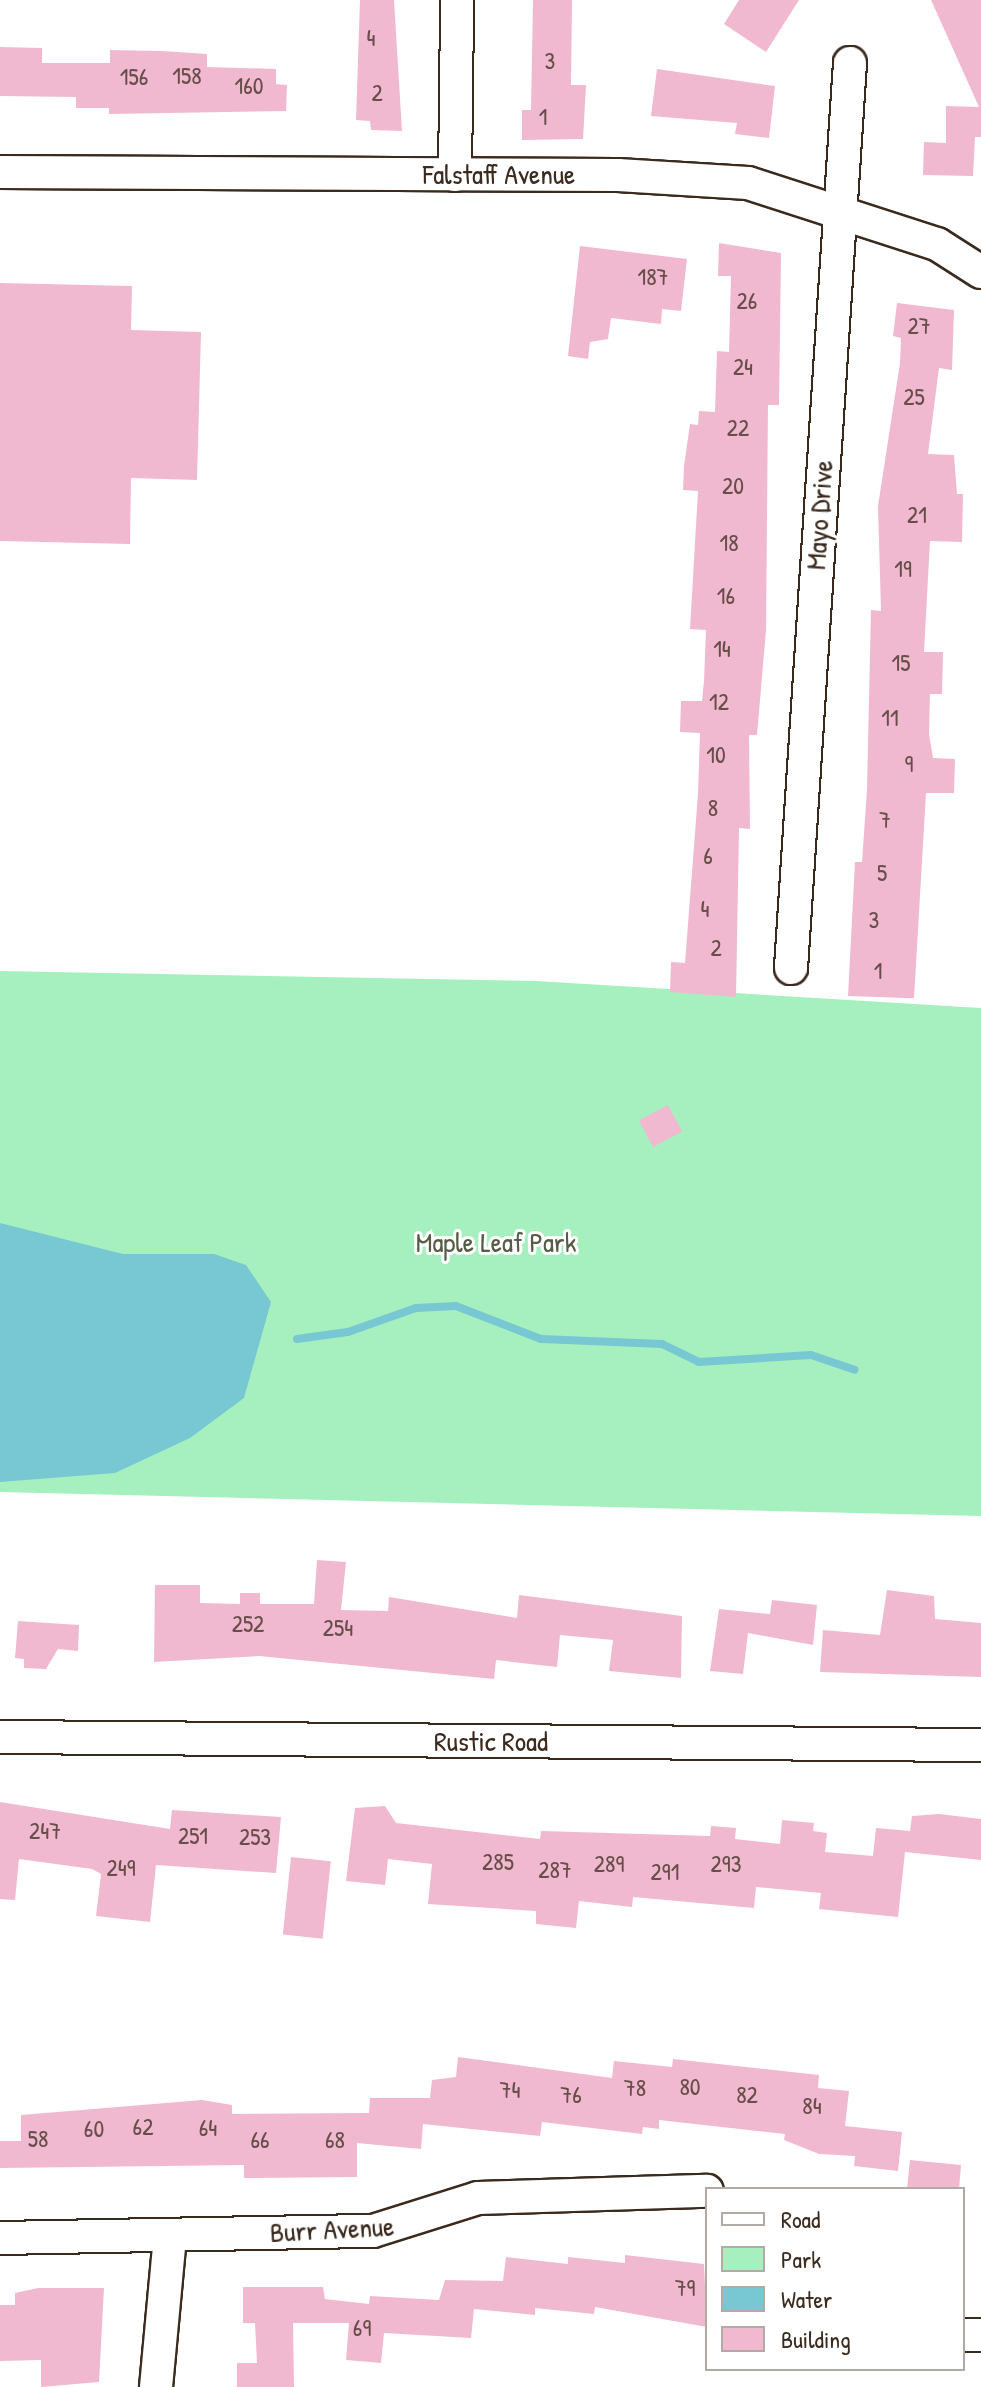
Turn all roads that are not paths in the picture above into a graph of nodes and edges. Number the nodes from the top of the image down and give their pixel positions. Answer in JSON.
{"nodes":[{"id":1,"x":457,"y":0,"type":"edge"},
{"id":2,"x":850,"y":63,"type":"dead end"},
{"id":3,"x":0,"y":172,"type":"edge"},
{"id":4,"x":455,"y":175,"type":"junction"},
{"id":5,"x":838,"y":210,"type":"junction"},
{"id":6,"x":981,"y":272,"type":"edge"},
{"id":7,"x":791,"y":968,"type":"dead end"},
{"id":8,"x":0,"y":1737,"type":"edge"},
{"id":9,"x":981,"y":1745,"type":"edge"},
{"id":10,"x":705,"y":2191,"type":"edge"},
{"id":11,"x":170,"y":2236,"type":"junction"},
{"id":12,"x":0,"y":2238,"type":"edge"},
{"id":13,"x":156,"y":2387,"type":"edge"}],
"edges":[{"from":1,"to":4,"type":"street"},
{"from":2,"to":5,"type":"street","name":"Mayo Drive"},
{"from":3,"to":4,"type":"street","name":"Falstaff Avenue"},
{"from":4,"to":5,"type":"street","name":"Falstaff Avenue"},
{"from":5,"to":6,"type":"street","name":"Falstaff Avenue"},
{"from":5,"to":7,"type":"street","name":"Mayo Drive"},
{"from":8,"to":9,"type":"street","name":"Rustic Road"},
{"from":10,"to":11,"type":"street","name":"Burr Avenue"},
{"from":11,"to":12,"type":"street","name":"Burr Avenue"},
{"from":11,"to":13,"type":"street"}]}
